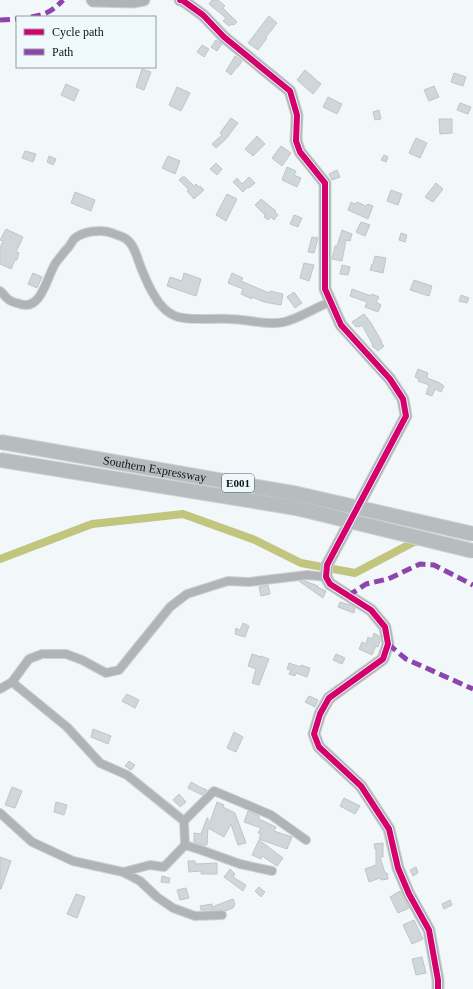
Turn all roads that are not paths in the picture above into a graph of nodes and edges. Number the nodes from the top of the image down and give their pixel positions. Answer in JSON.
{"nodes":[{"id":1,"x":92,"y":0,"type":"edge"},
{"id":2,"x":144,"y":0,"type":"edge"},
{"id":3,"x":180,"y":0,"type":"edge"},
{"id":4,"x":0,"y":291,"type":"edge"},
{"id":5,"x":331,"y":302,"type":"junction"},
{"id":6,"x":0,"y":442,"type":"edge"},
{"id":7,"x":0,"y":460,"type":"edge"},
{"id":8,"x":473,"y":534,"type":"edge"},
{"id":9,"x":473,"y":551,"type":"edge"},
{"id":10,"x":326,"y":572,"type":"junction"},
{"id":11,"x":12,"y":682,"type":"junction"},
{"id":12,"x":0,"y":689,"type":"edge"},
{"id":13,"x":0,"y":813,"type":"edge"},
{"id":14,"x":184,"y":821,"type":"junction"},
{"id":15,"x":306,"y":840,"type":"dead end"},
{"id":16,"x":185,"y":845,"type":"junction"},
{"id":17,"x":272,"y":871,"type":"dead end"},
{"id":18,"x":122,"y":872,"type":"junction"},
{"id":19,"x":222,"y":915,"type":"dead end"},
{"id":20,"x":438,"y":989,"type":"edge"}],
"edges":[{"from":1,"to":2,"type":"street"},
{"from":3,"to":5,"type":"street"},
{"from":4,"to":5,"type":"street"},
{"from":5,"to":10,"type":"street"},
{"from":6,"to":8,"type":"highway","name":"Southern Expressway","number":"E001","bridge":true},
{"from":7,"to":9,"type":"highway","name":"Southern Expressway","number":"E001","bridge":true},
{"from":10,"to":11,"type":"street"},
{"from":10,"to":20,"type":"street"},
{"from":11,"to":12,"type":"street"},
{"from":11,"to":14,"type":"street"},
{"from":13,"to":18,"type":"street"},
{"from":14,"to":15,"type":"street"},
{"from":14,"to":16,"type":"street"},
{"from":16,"to":17,"type":"street"},
{"from":16,"to":18,"type":"street"},
{"from":18,"to":19,"type":"street"}]}
